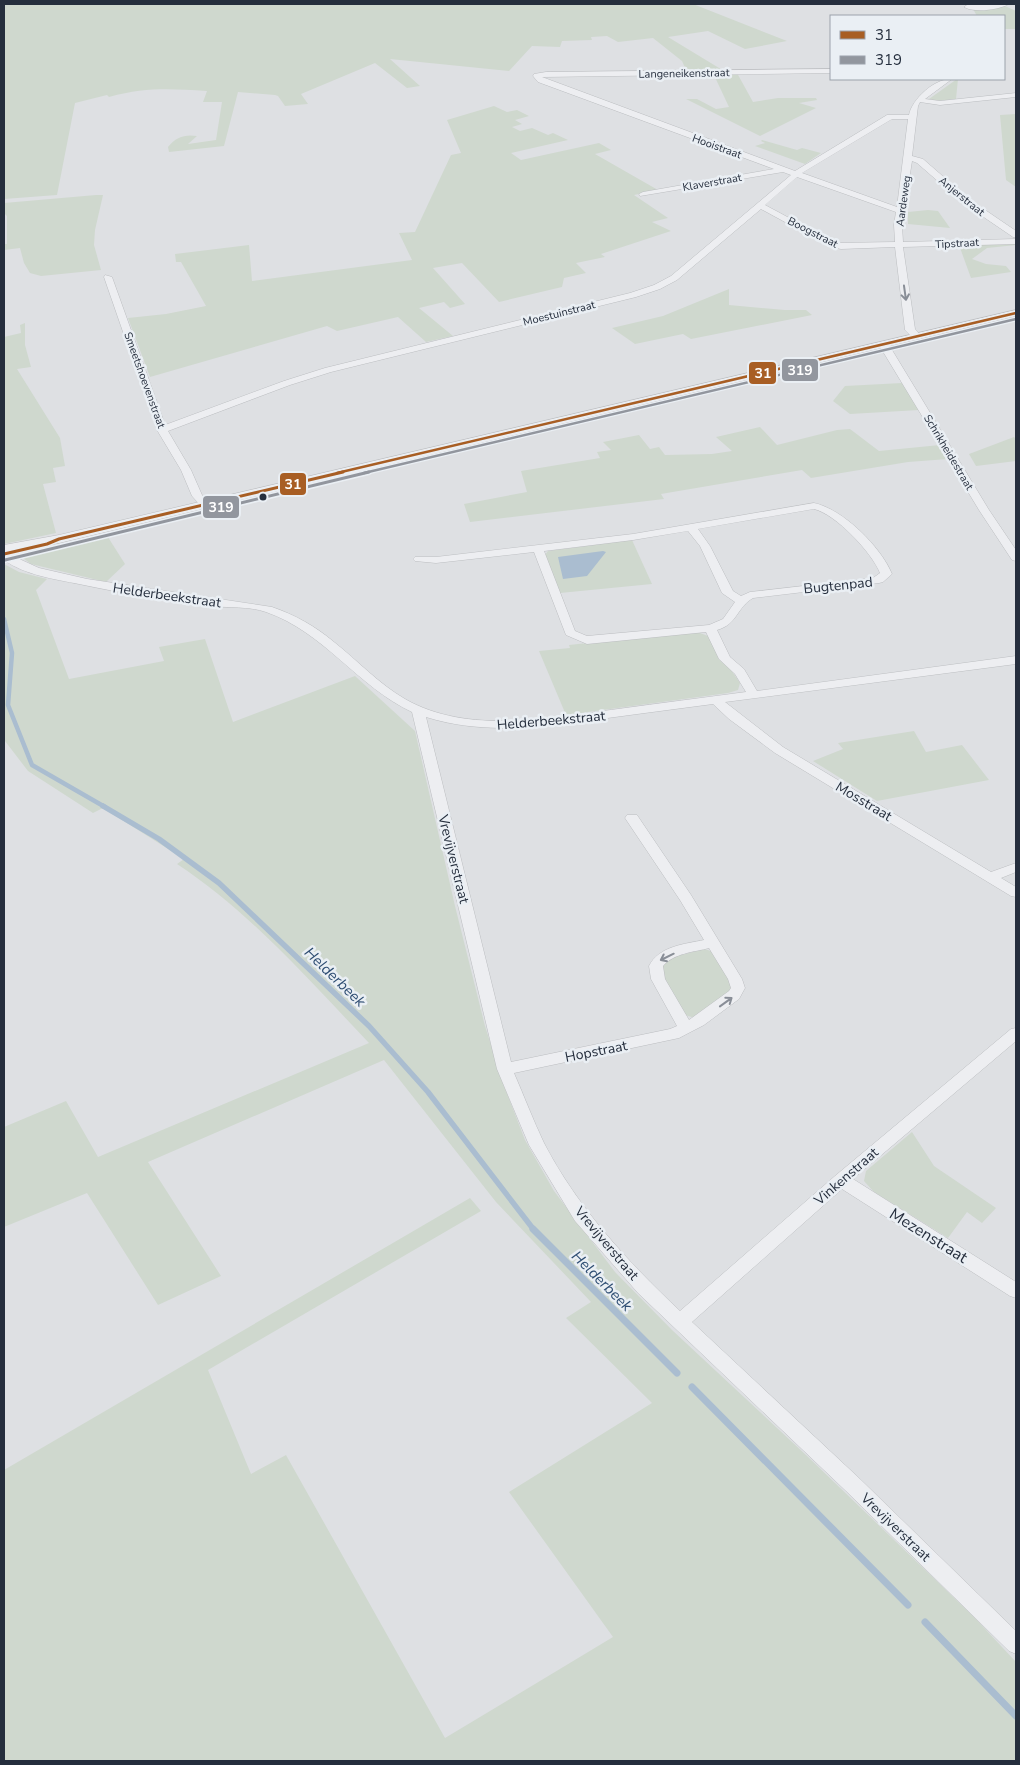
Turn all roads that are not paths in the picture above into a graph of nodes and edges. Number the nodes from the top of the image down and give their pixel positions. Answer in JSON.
{"nodes":[{"id":1,"x":1006,"y":4,"type":"edge"},
{"id":2,"x":966,"y":5,"type":"edge"},
{"id":3,"x":971,"y":15,"type":"dead end"},
{"id":4,"x":830,"y":71,"type":"edge"},
{"id":5,"x":537,"y":76,"type":"joint"},
{"id":6,"x":947,"y":80,"type":"edge"},
{"id":7,"x":1016,"y":95,"type":"edge"},
{"id":8,"x":918,"y":100,"type":"junction"},
{"id":9,"x":912,"y":117,"type":"junction"},
{"id":10,"x":908,"y":157,"type":"junction"},
{"id":11,"x":782,"y":170,"type":"junction"},
{"id":12,"x":796,"y":174,"type":"junction"},
{"id":13,"x":643,"y":194,"type":"dead end"},
{"id":14,"x":759,"y":206,"type":"junction"},
{"id":15,"x":899,"y":210,"type":"junction"},
{"id":16,"x":1016,"y":236,"type":"edge"},
{"id":17,"x":1016,"y":241,"type":"edge"},
{"id":18,"x":899,"y":246,"type":"junction"},
{"id":19,"x":108,"y":277,"type":"dead end"},
{"id":20,"x":1016,"y":313,"type":"edge"},
{"id":21,"x":917,"y":337,"type":"junction"},
{"id":22,"x":884,"y":345,"type":"junction"},
{"id":23,"x":162,"y":430,"type":"junction"},
{"id":24,"x":205,"y":504,"type":"junction"},
{"id":25,"x":690,"y":527,"type":"junction"},
{"id":26,"x":60,"y":539,"type":"junction"},
{"id":27,"x":4,"y":549,"type":"edge"},
{"id":28,"x":538,"y":549,"type":"junction"},
{"id":29,"x":4,"y":555,"type":"edge"},
{"id":30,"x":1016,"y":558,"type":"edge"},
{"id":31,"x":419,"y":559,"type":"dead end"},
{"id":32,"x":741,"y":601,"type":"junction"},
{"id":33,"x":710,"y":628,"type":"junction"},
{"id":34,"x":1016,"y":660,"type":"edge"},
{"id":35,"x":754,"y":696,"type":"junction"},
{"id":36,"x":717,"y":701,"type":"junction"},
{"id":37,"x":418,"y":710,"type":"junction"},
{"id":38,"x":632,"y":818,"type":"dead end"},
{"id":39,"x":1016,"y":867,"type":"edge"},
{"id":40,"x":990,"y":877,"type":"junction"},
{"id":41,"x":1016,"y":894,"type":"edge"},
{"id":42,"x":713,"y":942,"type":"junction"},
{"id":43,"x":685,"y":1028,"type":"junction"},
{"id":44,"x":1016,"y":1033,"type":"edge"},
{"id":45,"x":506,"y":1069,"type":"junction"},
{"id":46,"x":841,"y":1180,"type":"junction"},
{"id":47,"x":1016,"y":1291,"type":"edge"},
{"id":48,"x":680,"y":1322,"type":"junction"},
{"id":49,"x":1016,"y":1644,"type":"edge"}],
"edges":[{"from":1,"to":2,"type":"street"},
{"from":2,"to":3,"type":"street"},
{"from":4,"to":5,"type":"street","name":"Langeneikenstraat"},
{"from":5,"to":11,"type":"street","name":"Hooistraat"},
{"from":6,"to":8,"type":"street"},
{"from":7,"to":8,"type":"street"},
{"from":8,"to":9,"type":"street","name":"Aardeweg"},
{"from":9,"to":10,"type":"street","name":"Aardeweg"},
{"from":9,"to":12,"type":"street","name":"Moestuinstraat"},
{"from":10,"to":15,"type":"street","name":"Aardeweg"},
{"from":10,"to":16,"type":"street","name":"Anjerstraat"},
{"from":11,"to":12,"type":"street","name":"Hooistraat"},
{"from":11,"to":13,"type":"street","name":"Klaverstraat"},
{"from":12,"to":14,"type":"street","name":"Moestuinstraat"},
{"from":12,"to":15,"type":"street","name":"Hooistraat"},
{"from":14,"to":18,"type":"street","name":"Boogstraat"},
{"from":14,"to":23,"type":"street","name":"Moestuinstraat"},
{"from":15,"to":18,"type":"street","name":"Aardeweg"},
{"from":17,"to":18,"type":"street","name":"Tipstraat"},
{"from":18,"to":21,"type":"street","name":"Aardeweg","one_way":true},
{"from":19,"to":23,"type":"street","name":"Smeetshoevenstraat"},
{"from":20,"to":21,"type":"street"},
{"from":21,"to":22,"type":"street"},
{"from":22,"to":24,"type":"street"},
{"from":22,"to":30,"type":"street","name":"Schrikheidestraat"},
{"from":23,"to":24,"type":"street","name":"Smeetshoevenstraat"},
{"from":24,"to":26,"type":"street"},
{"from":25,"to":28,"type":"street","name":"Bugtenpad"},
{"from":25,"to":32,"type":"street"},
{"from":25,"to":32,"type":"street","name":"Bugtenpad"},
{"from":26,"to":27,"type":"street"},
{"from":26,"to":29,"type":"street"},
{"from":28,"to":31,"type":"street","name":"Bugtenpad"},
{"from":28,"to":33,"type":"street"},
{"from":29,"to":37,"type":"street","name":"Helderbeekstraat"},
{"from":32,"to":33,"type":"street"},
{"from":33,"to":35,"type":"street"},
{"from":34,"to":35,"type":"street","name":"Helderbeekstraat"},
{"from":35,"to":36,"type":"street","name":"Helderbeekstraat"},
{"from":36,"to":37,"type":"street","name":"Helderbeekstraat"},
{"from":36,"to":40,"type":"street","name":"Mosstraat"},
{"from":37,"to":45,"type":"street","name":"Vrevijverstraat"},
{"from":38,"to":42,"type":"street","name":"Hopstraat"},
{"from":39,"to":40,"type":"street"},
{"from":40,"to":41,"type":"street","name":"Mosstraat"},
{"from":43,"to":42,"type":"street","name":"Hopstraat","one_way":true},
{"from":42,"to":43,"type":"street","one_way":true},
{"from":43,"to":45,"type":"street","name":"Hopstraat"},
{"from":44,"to":46,"type":"street","name":"Vinkenstraat"},
{"from":45,"to":48,"type":"street","name":"Vrevijverstraat"},
{"from":46,"to":47,"type":"street","name":"Mezenstraat"},
{"from":46,"to":48,"type":"street","name":"Vinkenstraat"},
{"from":48,"to":49,"type":"street","name":"Vrevijverstraat"}]}
